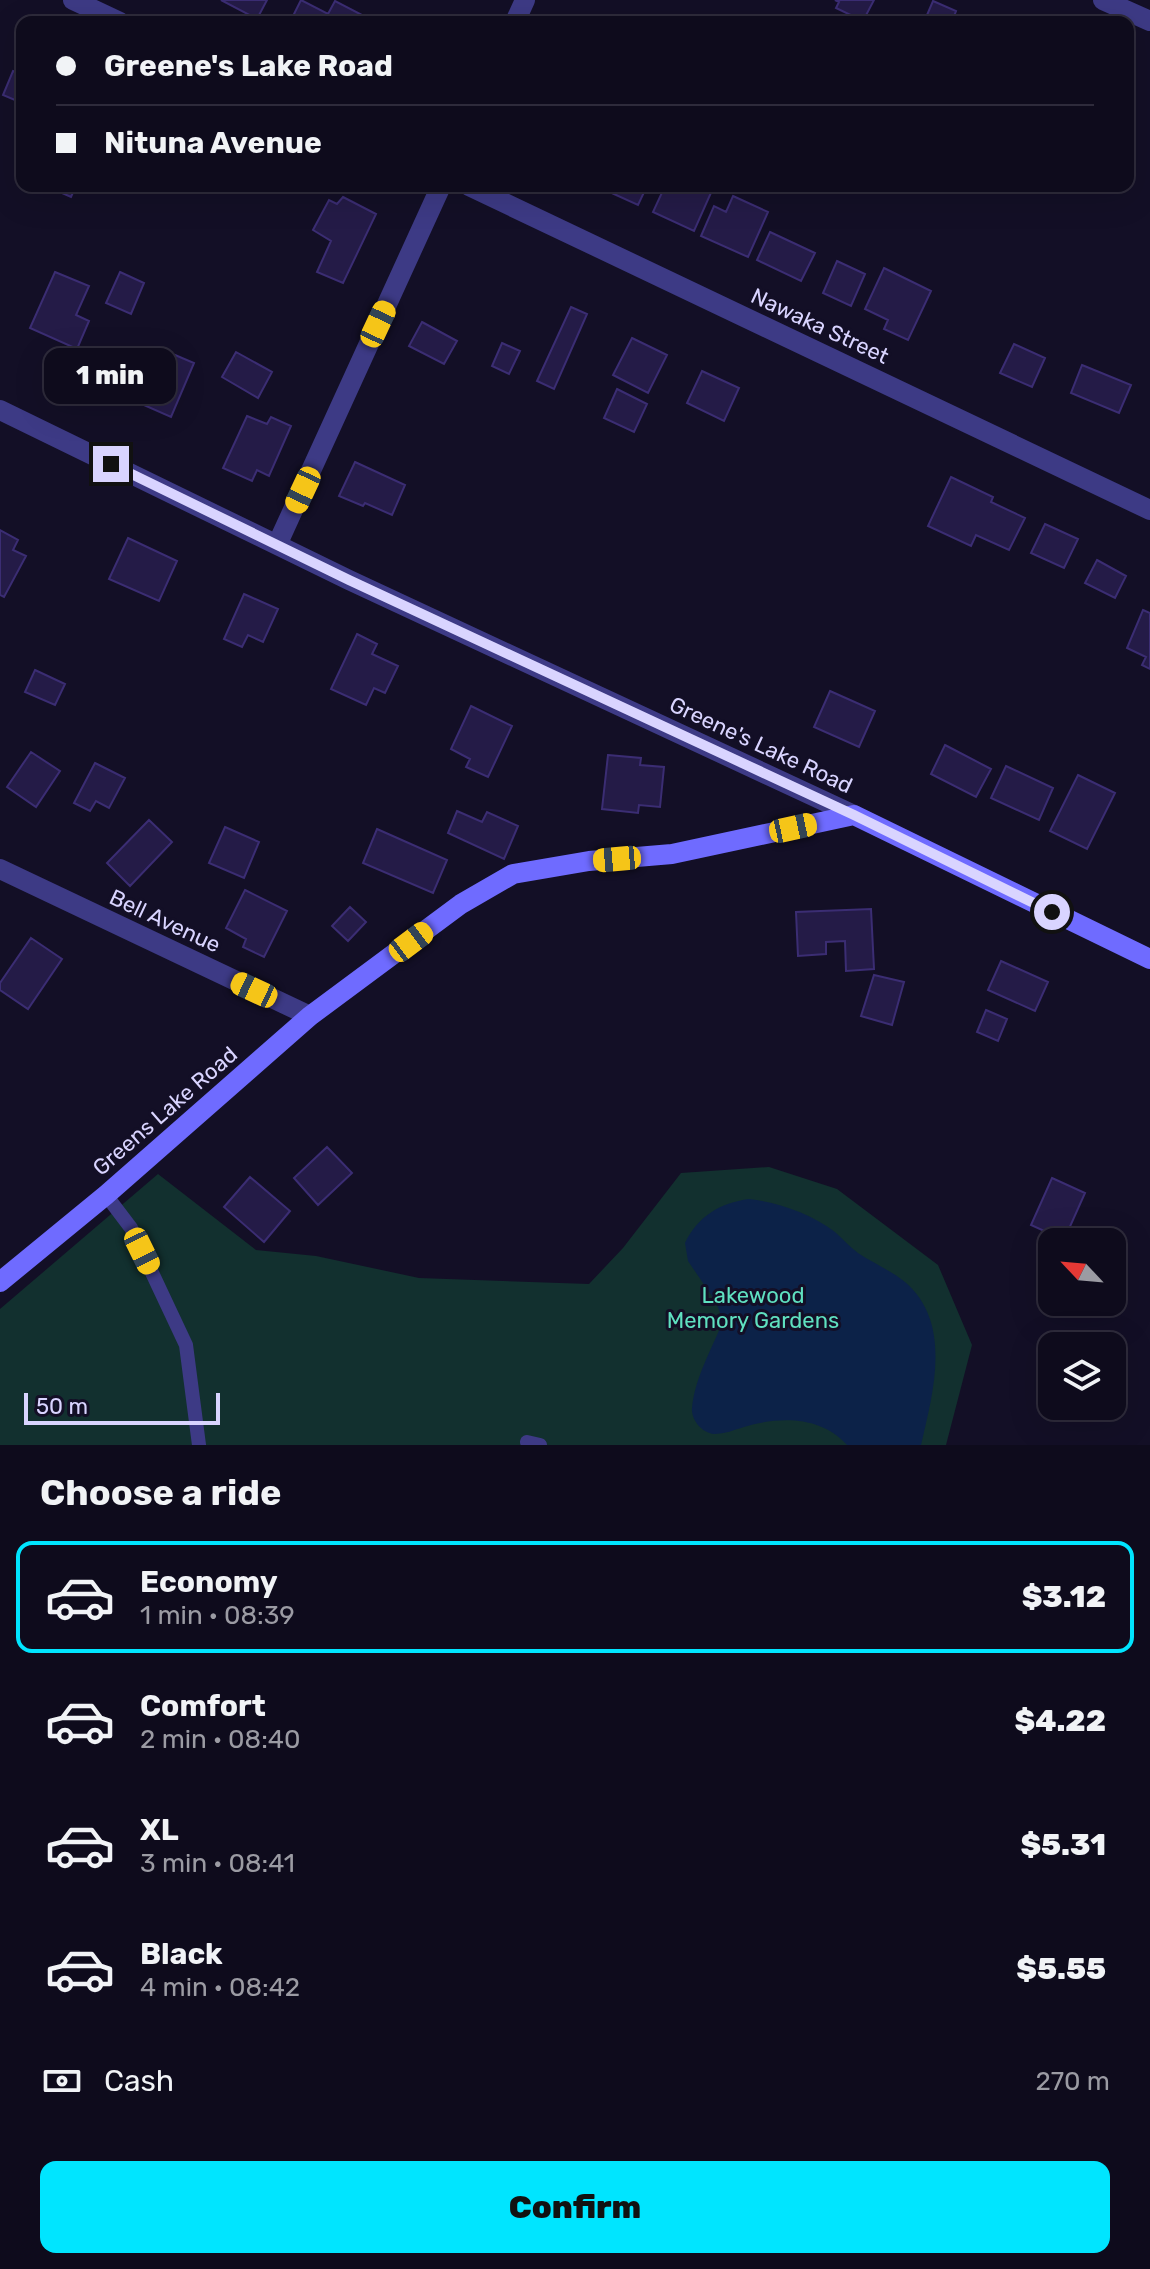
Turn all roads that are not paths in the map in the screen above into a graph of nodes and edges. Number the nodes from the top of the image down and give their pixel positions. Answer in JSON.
{"nodes":[{"id":1,"x":73,"y":0,"type":"edge"},
{"id":2,"x":1103,"y":0,"type":"edge"},
{"id":3,"x":107,"y":16,"type":"edge"},
{"id":4,"x":1150,"y":21,"type":"edge"},
{"id":5,"x":438,"y":192,"type":"edge"},
{"id":6,"x":482,"y":192,"type":"edge"},
{"id":7,"x":0,"y":410,"type":"edge"},
{"id":8,"x":1150,"y":510,"type":"edge"},
{"id":9,"x":277,"y":545,"type":"junction"},
{"id":10,"x":854,"y":815,"type":"junction"},
{"id":11,"x":0,"y":869,"type":"edge"},
{"id":12,"x":1150,"y":959,"type":"edge"},
{"id":13,"x":310,"y":1016,"type":"junction"},
{"id":14,"x":106,"y":1195,"type":"junction"},
{"id":15,"x":0,"y":1282,"type":"edge"},
{"id":16,"x":199,"y":1445,"type":"edge"}],
"edges":[{"from":1,"to":3,"type":"street"},
{"from":2,"to":4,"type":"street"},
{"from":5,"to":9,"type":"street"},
{"from":6,"to":8,"type":"street","name":"Nawaka Street"},
{"from":7,"to":9,"type":"street","name":"Greene's Lake Road"},
{"from":9,"to":10,"type":"street","name":"Greene's Lake Road"},
{"from":10,"to":12,"type":"street","name":"Greene's Lake Road"},
{"from":10,"to":13,"type":"street","name":"Greens Lake Road"},
{"from":11,"to":13,"type":"street","name":"Bell Avenue"},
{"from":13,"to":14,"type":"street","name":"Greens Lake Road"},
{"from":14,"to":15,"type":"street","name":"Greens Lake Road"},
{"from":14,"to":16,"type":"lane"}]}
